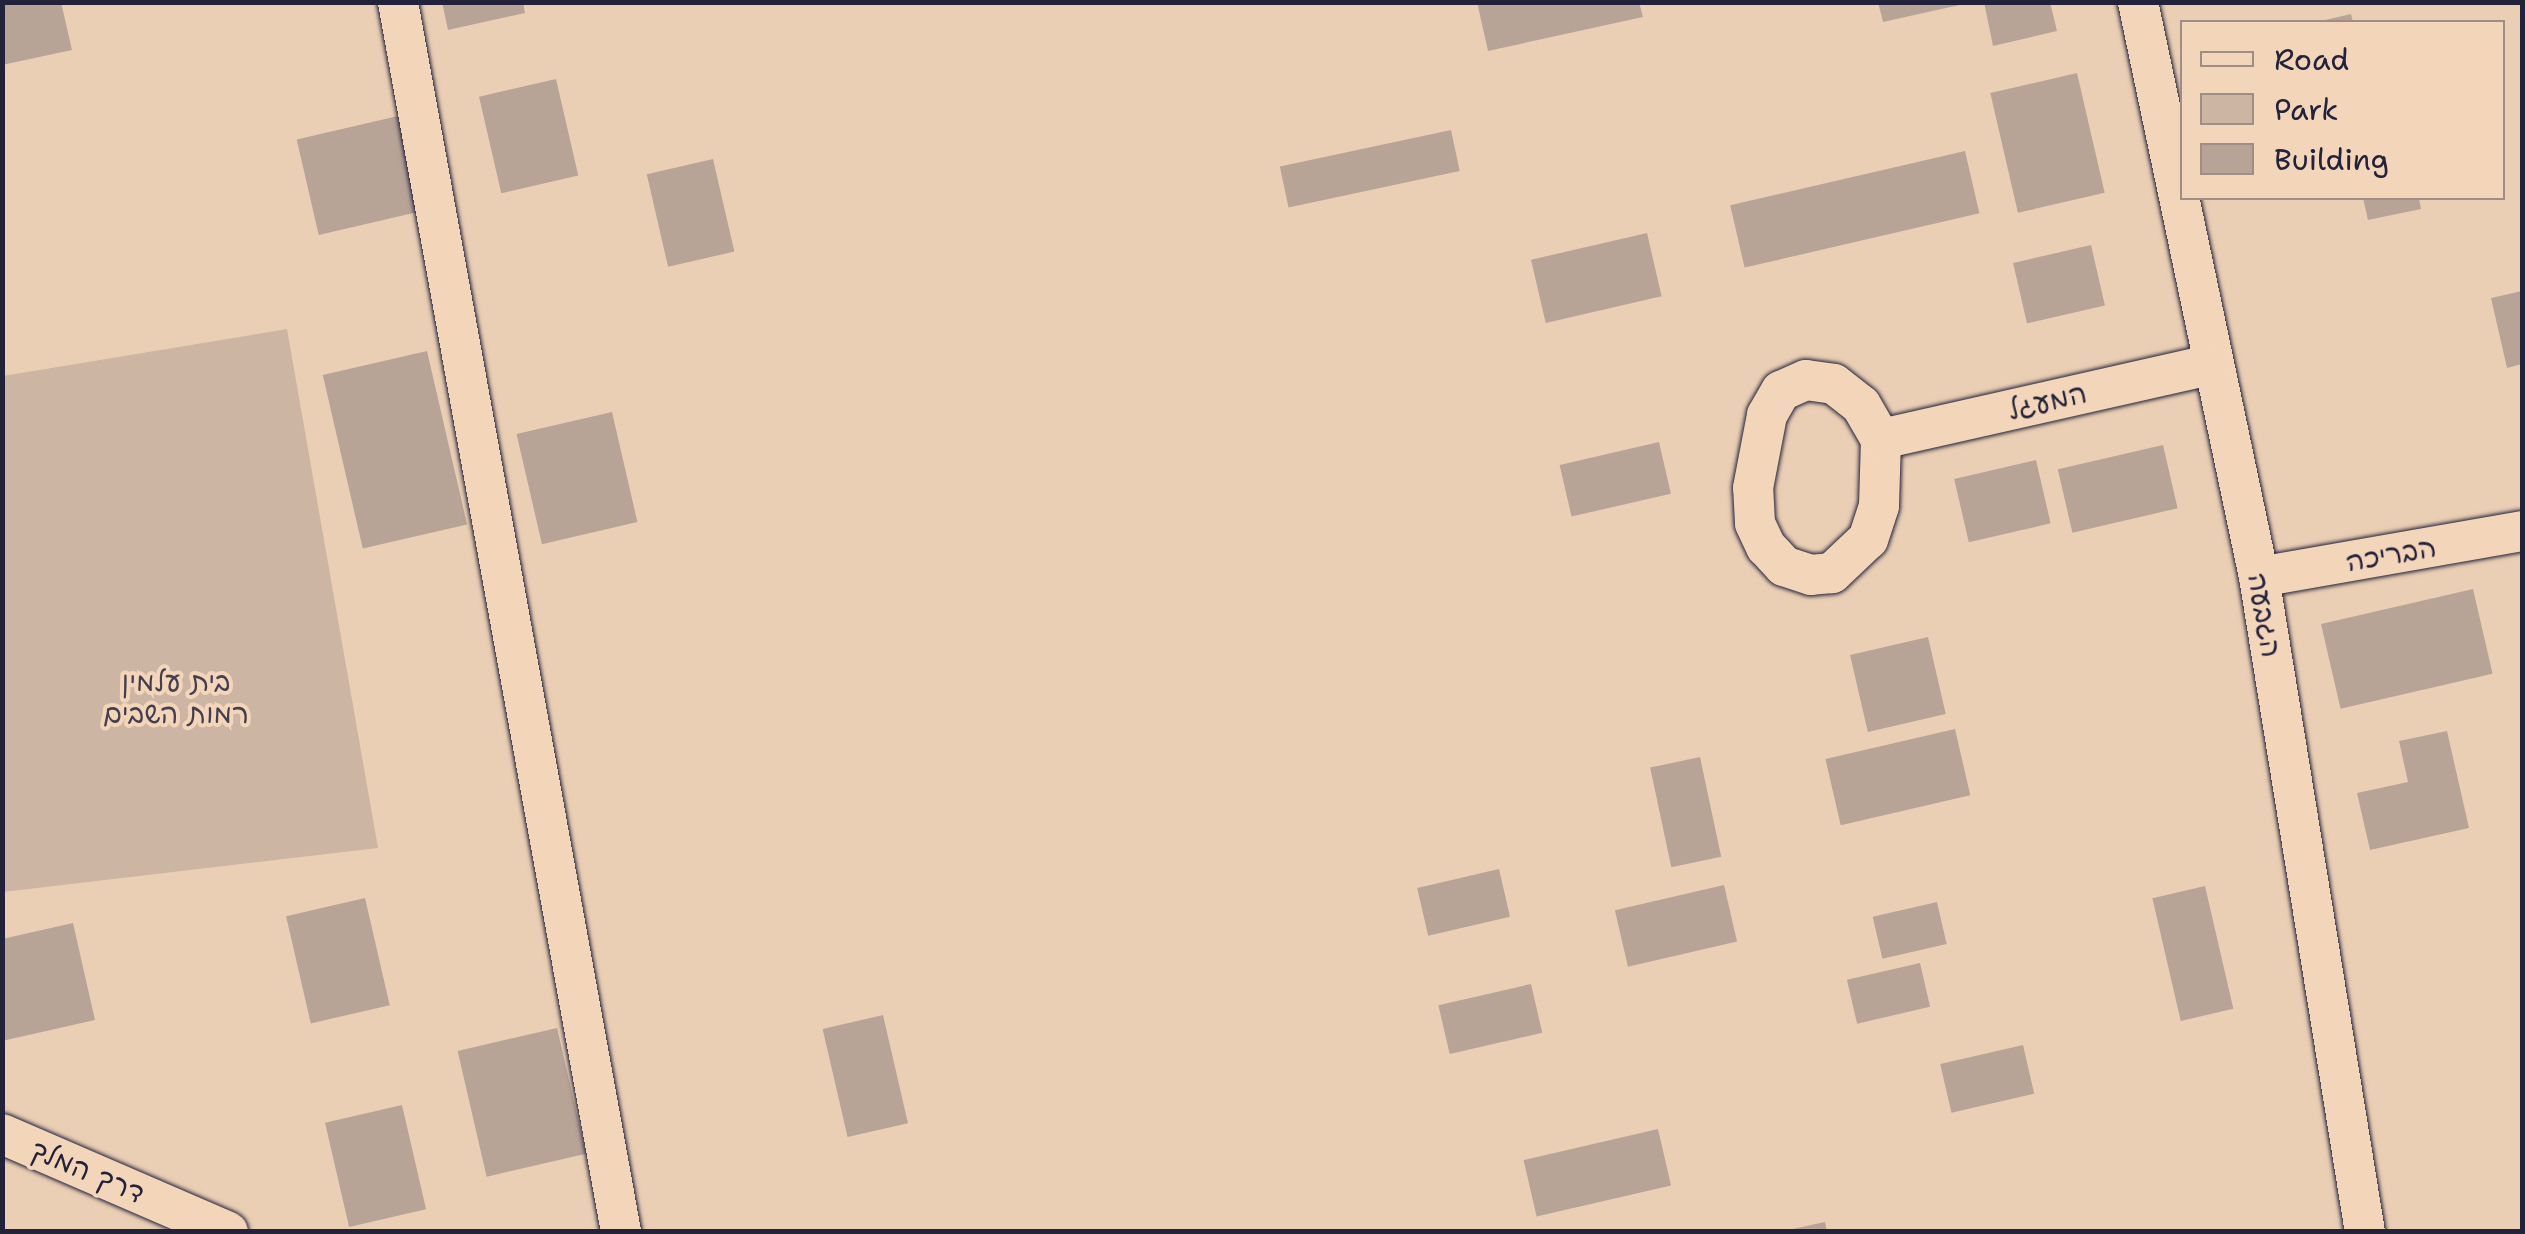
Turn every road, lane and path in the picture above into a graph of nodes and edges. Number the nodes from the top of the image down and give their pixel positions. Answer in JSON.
{"nodes":[{"id":1,"x":398,"y":2,"type":"edge"},
{"id":2,"x":2138,"y":2,"type":"edge"},
{"id":3,"x":2214,"y":364,"type":"junction"},
{"id":4,"x":1880,"y":439,"type":"junction"},
{"id":5,"x":2522,"y":530,"type":"edge"},
{"id":6,"x":2259,"y":577,"type":"junction"},
{"id":7,"x":2,"y":1134,"type":"edge"},
{"id":8,"x":228,"y":1232,"type":"edge"},
{"id":9,"x":621,"y":1232,"type":"edge"},
{"id":10,"x":2365,"y":1232,"type":"edge"}],
"edges":[{"from":1,"to":9,"type":"street"},
{"from":2,"to":3,"type":"street","name":"הגבעה"},
{"from":3,"to":4,"type":"street","name":"המעגל"},
{"from":3,"to":6,"type":"street","name":"הגבעה"},
{"from":4,"to":4,"type":"street"},
{"from":5,"to":6,"type":"street","name":"הבריכה"},
{"from":6,"to":10,"type":"street","name":"הגבעה"},
{"from":7,"to":8,"type":"street","name":"דרך המלך"}]}
